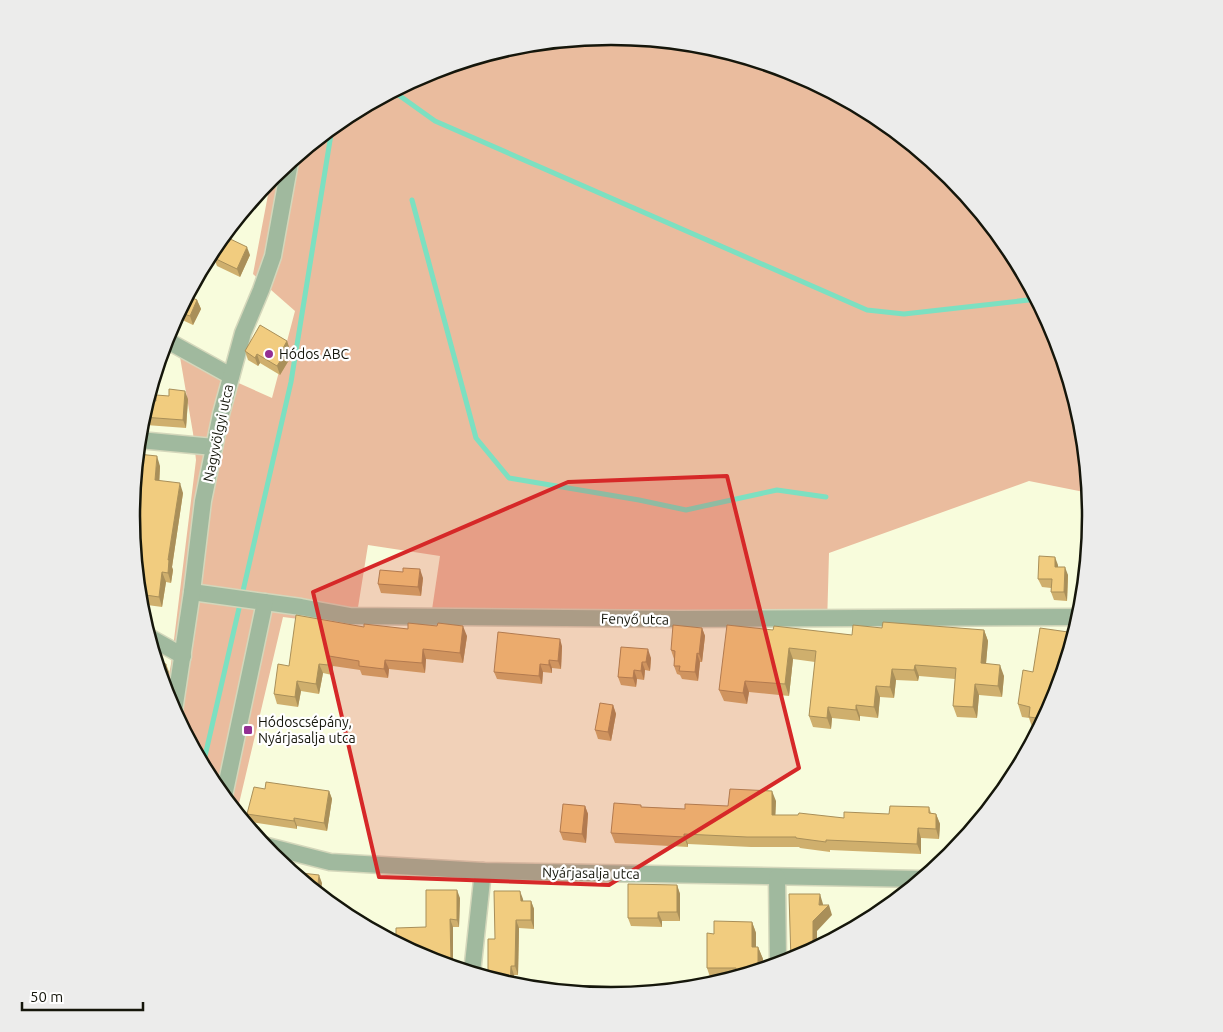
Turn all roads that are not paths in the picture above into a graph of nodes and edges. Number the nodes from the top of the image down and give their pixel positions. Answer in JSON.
{"nodes":[{"id":1,"x":288,"y":174,"type":"edge"},
{"id":2,"x":173,"y":344,"type":"edge"},
{"id":3,"x":231,"y":376,"type":"junction"},
{"id":4,"x":147,"y":441,"type":"edge"},
{"id":5,"x":214,"y":447,"type":"junction"},
{"id":6,"x":192,"y":592,"type":"junction"},
{"id":7,"x":265,"y":602,"type":"junction"},
{"id":8,"x":1071,"y":618,"type":"edge"},
{"id":9,"x":158,"y":642,"type":"edge"},
{"id":10,"x":183,"y":656,"type":"junction"},
{"id":11,"x":176,"y":697,"type":"edge"},
{"id":12,"x":226,"y":786,"type":"edge"},
{"id":13,"x":276,"y":847,"type":"edge"},
{"id":14,"x":483,"y":871,"type":"junction"},
{"id":15,"x":778,"y":877,"type":"junction"},
{"id":16,"x":911,"y":879,"type":"edge"},
{"id":17,"x":778,"y":956,"type":"edge"},
{"id":18,"x":473,"y":966,"type":"edge"}],
"edges":[{"from":1,"to":3,"type":"street","name":"Nagyvölgyi utca"},
{"from":2,"to":3,"type":"street"},
{"from":3,"to":5,"type":"street","name":"Nagyvölgyi utca"},
{"from":4,"to":5,"type":"street"},
{"from":5,"to":6,"type":"street","name":"Nagyvölgyi utca"},
{"from":6,"to":7,"type":"street","name":"Fenyő utca"},
{"from":6,"to":10,"type":"street","name":"Nagyvölgyi utca"},
{"from":7,"to":8,"type":"street","name":"Fenyő utca"},
{"from":7,"to":12,"type":"street"},
{"from":9,"to":10,"type":"street"},
{"from":10,"to":11,"type":"street","name":"Nagyvölgyi utca"},
{"from":13,"to":14,"type":"street","name":"Nyárjasalja utca"},
{"from":14,"to":15,"type":"street","name":"Nyárjasalja utca"},
{"from":14,"to":18,"type":"street"},
{"from":15,"to":16,"type":"street","name":"Nyárjasalja utca"},
{"from":15,"to":17,"type":"street"}]}
